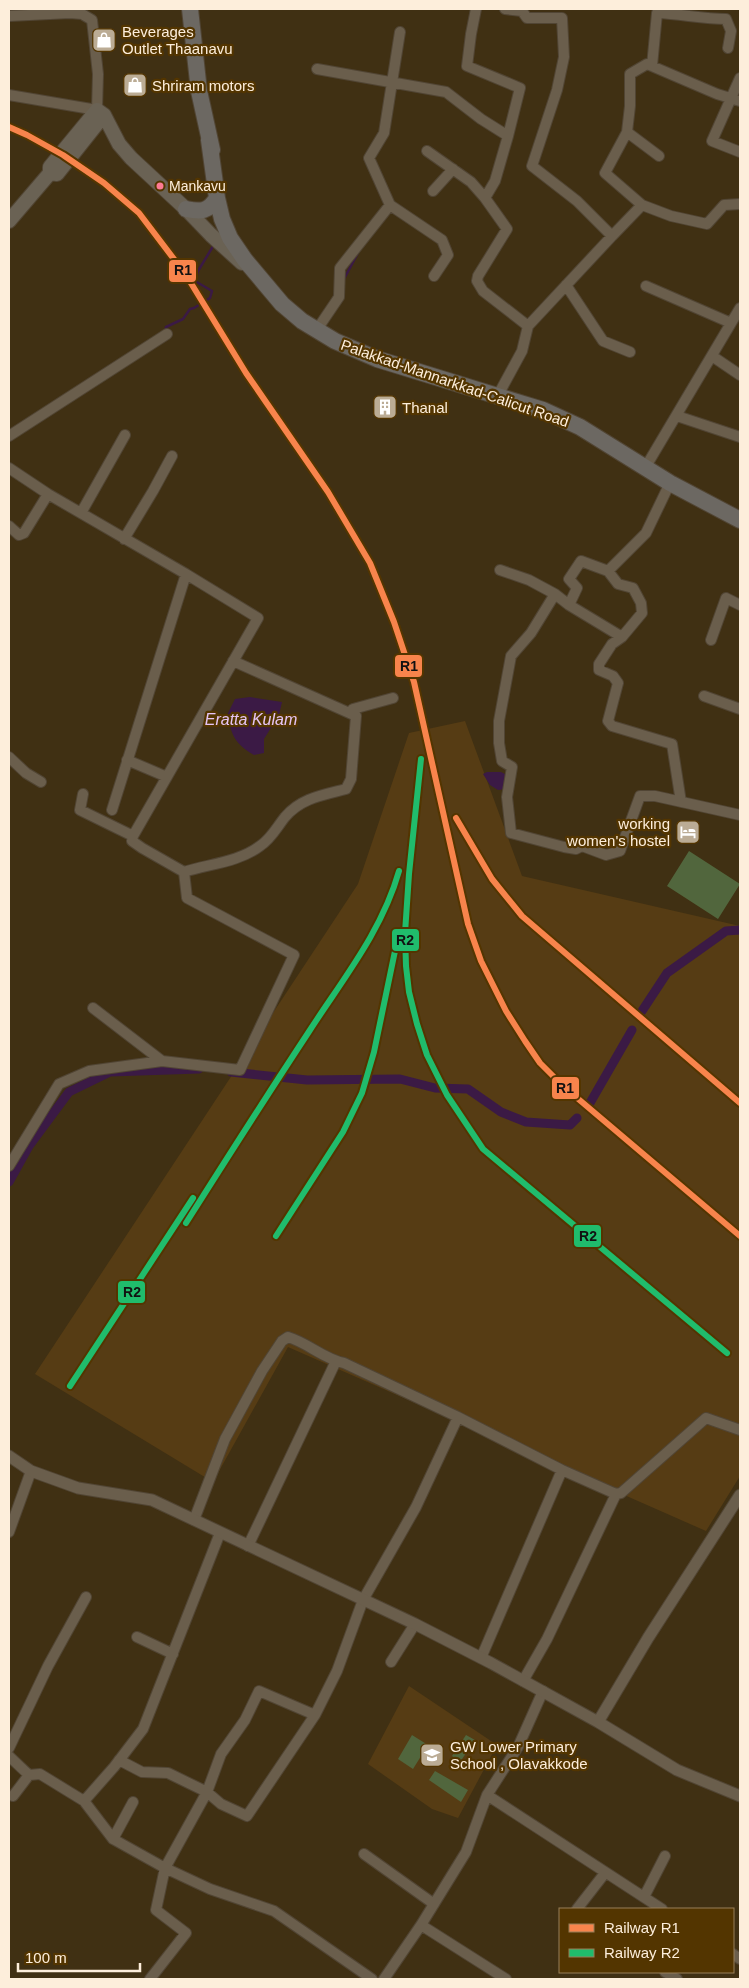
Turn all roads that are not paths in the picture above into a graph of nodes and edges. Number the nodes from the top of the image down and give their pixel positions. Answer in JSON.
{"nodes":[{"id":1,"x":190,"y":9,"type":"edge"},
{"id":2,"x":476,"y":9,"type":"edge"},
{"id":3,"x":504,"y":9,"type":"edge"},
{"id":4,"x":9,"y":16,"type":"edge"},
{"id":5,"x":400,"y":32,"type":"dead end"},
{"id":6,"x":728,"y":48,"type":"dead end"},
{"id":7,"x":652,"y":66,"type":"junction"},
{"id":8,"x":317,"y":69,"type":"dead end"},
{"id":9,"x":740,"y":78,"type":"edge"},
{"id":10,"x":392,"y":82,"type":"junction"},
{"id":11,"x":9,"y":95,"type":"edge"},
{"id":12,"x":736,"y":100,"type":"edge"},
{"id":13,"x":100,"y":113,"type":"junction"},
{"id":14,"x":627,"y":132,"type":"junction"},
{"id":15,"x":508,"y":136,"type":"junction"},
{"id":16,"x":209,"y":140,"type":"junction"},
{"id":17,"x":427,"y":151,"type":"dead end"},
{"id":18,"x":740,"y":152,"type":"edge"},
{"id":19,"x":659,"y":156,"type":"dead end"},
{"id":20,"x":453,"y":169,"type":"junction"},
{"id":21,"x":433,"y":191,"type":"dead end"},
{"id":22,"x":217,"y":198,"type":"junction"},
{"id":23,"x":485,"y":198,"type":"junction"},
{"id":24,"x":740,"y":204,"type":"edge"},
{"id":25,"x":390,"y":205,"type":"junction"},
{"id":26,"x":642,"y":205,"type":"junction"},
{"id":27,"x":186,"y":209,"type":"junction"},
{"id":28,"x":9,"y":221,"type":"edge"},
{"id":29,"x":612,"y":236,"type":"junction"},
{"id":30,"x":434,"y":276,"type":"dead end"},
{"id":31,"x":259,"y":277,"type":"junction"},
{"id":32,"x":566,"y":285,"type":"junction"},
{"id":33,"x":646,"y":286,"type":"dead end"},
{"id":34,"x":740,"y":308,"type":"edge"},
{"id":35,"x":731,"y":323,"type":"junction"},
{"id":36,"x":528,"y":326,"type":"junction"},
{"id":37,"x":316,"y":331,"type":"junction"},
{"id":38,"x":167,"y":334,"type":"dead end"},
{"id":39,"x":630,"y":352,"type":"dead end"},
{"id":40,"x":712,"y":356,"type":"junction"},
{"id":41,"x":740,"y":375,"type":"edge"},
{"id":42,"x":497,"y":397,"type":"junction"},
{"id":43,"x":677,"y":416,"type":"junction"},
{"id":44,"x":125,"y":435,"type":"dead end"},
{"id":45,"x":9,"y":436,"type":"edge"},
{"id":46,"x":740,"y":437,"type":"edge"},
{"id":47,"x":172,"y":456,"type":"dead end"},
{"id":48,"x":9,"y":468,"type":"edge"},
{"id":49,"x":646,"y":468,"type":"junction"},
{"id":50,"x":670,"y":483,"type":"junction"},
{"id":51,"x":48,"y":494,"type":"junction"},
{"id":52,"x":81,"y":513,"type":"junction"},
{"id":53,"x":740,"y":520,"type":"edge"},
{"id":54,"x":9,"y":526,"type":"edge"},
{"id":55,"x":124,"y":539,"type":"junction"},
{"id":56,"x":500,"y":570,"type":"dead end"},
{"id":57,"x":608,"y":571,"type":"junction"},
{"id":58,"x":186,"y":574,"type":"junction"},
{"id":59,"x":555,"y":594,"type":"junction"},
{"id":60,"x":569,"y":605,"type":"junction"},
{"id":61,"x":740,"y":606,"type":"edge"},
{"id":62,"x":622,"y":637,"type":"junction"},
{"id":63,"x":711,"y":640,"type":"dead end"},
{"id":64,"x":233,"y":661,"type":"junction"},
{"id":65,"x":704,"y":696,"type":"dead end"},
{"id":66,"x":393,"y":698,"type":"dead end"},
{"id":67,"x":740,"y":709,"type":"edge"},
{"id":68,"x":354,"y":714,"type":"junction"},
{"id":69,"x":9,"y":757,"type":"edge"},
{"id":70,"x":127,"y":760,"type":"junction"},
{"id":71,"x":167,"y":777,"type":"junction"},
{"id":72,"x":41,"y":782,"type":"dead end"},
{"id":73,"x":82,"y":794,"type":"dead end"},
{"id":74,"x":681,"y":802,"type":"junction"},
{"id":75,"x":112,"y":810,"type":"dead end"},
{"id":76,"x":740,"y":815,"type":"edge"},
{"id":77,"x":133,"y":836,"type":"junction"},
{"id":78,"x":184,"y":872,"type":"junction"},
{"id":79,"x":93,"y":1008,"type":"dead end"},
{"id":80,"x":162,"y":1061,"type":"junction"},
{"id":81,"x":9,"y":1166,"type":"edge"},
{"id":82,"x":336,"y":1361,"type":"junction"},
{"id":83,"x":458,"y":1417,"type":"junction"},
{"id":84,"x":740,"y":1430,"type":"edge"},
{"id":85,"x":9,"y":1456,"type":"edge"},
{"id":86,"x":562,"y":1470,"type":"junction"},
{"id":87,"x":31,"y":1471,"type":"junction"},
{"id":88,"x":616,"y":1494,"type":"junction"},
{"id":89,"x":740,"y":1495,"type":"edge"},
{"id":90,"x":194,"y":1520,"type":"junction"},
{"id":91,"x":9,"y":1532,"type":"edge"},
{"id":92,"x":220,"y":1533,"type":"junction"},
{"id":93,"x":248,"y":1546,"type":"junction"},
{"id":94,"x":86,"y":1597,"type":"dead end"},
{"id":95,"x":363,"y":1600,"type":"junction"},
{"id":96,"x":415,"y":1624,"type":"junction"},
{"id":97,"x":137,"y":1637,"type":"dead end"},
{"id":98,"x":173,"y":1654,"type":"junction"},
{"id":99,"x":481,"y":1658,"type":"junction"},
{"id":100,"x":391,"y":1662,"type":"dead end"},
{"id":101,"x":523,"y":1681,"type":"junction"},
{"id":102,"x":543,"y":1691,"type":"junction"},
{"id":103,"x":316,"y":1715,"type":"junction"},
{"id":104,"x":598,"y":1722,"type":"junction"},
{"id":105,"x":9,"y":1748,"type":"edge"},
{"id":106,"x":9,"y":1756,"type":"edge"},
{"id":107,"x":119,"y":1760,"type":"junction"},
{"id":108,"x":29,"y":1774,"type":"junction"},
{"id":109,"x":207,"y":1792,"type":"junction"},
{"id":110,"x":488,"y":1794,"type":"junction"},
{"id":111,"x":13,"y":1796,"type":"dead end"},
{"id":112,"x":740,"y":1796,"type":"edge"},
{"id":113,"x":84,"y":1801,"type":"junction"},
{"id":114,"x":133,"y":1802,"type":"dead end"},
{"id":115,"x":113,"y":1839,"type":"junction"},
{"id":116,"x":364,"y":1854,"type":"dead end"},
{"id":117,"x":665,"y":1856,"type":"dead end"},
{"id":118,"x":165,"y":1868,"type":"junction"},
{"id":119,"x":605,"y":1873,"type":"junction"},
{"id":120,"x":648,"y":1903,"type":"edge"},
{"id":121,"x":434,"y":1904,"type":"junction"},
{"id":122,"x":578,"y":1908,"type":"edge"},
{"id":123,"x":660,"y":1908,"type":"edge"},
{"id":124,"x":421,"y":1925,"type":"junction"},
{"id":125,"x":150,"y":1979,"type":"edge"},
{"id":126,"x":372,"y":1979,"type":"edge"},
{"id":127,"x":384,"y":1979,"type":"edge"},
{"id":128,"x":506,"y":1979,"type":"edge"}],
"edges":[{"from":1,"to":16,"type":"highway","name":"Palakkad-Mannarkkad-Calicut Road"},
{"from":2,"to":15,"type":"street"},
{"from":3,"to":29,"type":"street"},
{"from":4,"to":13,"type":"street"},
{"from":5,"to":10,"type":"street"},
{"from":6,"to":7,"type":"street"},
{"from":7,"to":12,"type":"street"},
{"from":7,"to":14,"type":"street"},
{"from":8,"to":10,"type":"street"},
{"from":9,"to":12,"type":"street"},
{"from":10,"to":15,"type":"street"},
{"from":10,"to":25,"type":"street"},
{"from":11,"to":13,"type":"street"},
{"from":12,"to":18,"type":"street"},
{"from":13,"to":27,"type":"main road"},
{"from":13,"to":28,"type":"main road"},
{"from":14,"to":19,"type":"street"},
{"from":14,"to":26,"type":"street"},
{"from":15,"to":23,"type":"street"},
{"from":16,"to":22,"type":"highway","name":"Palakkad-Mannarkkad-Calicut Road"},
{"from":16,"to":31,"type":"highway","name":"Palakkad-Mannarkkad-Calicut Road"},
{"from":17,"to":20,"type":"street"},
{"from":20,"to":21,"type":"street"},
{"from":20,"to":23,"type":"street"},
{"from":22,"to":27,"type":"highway"},
{"from":22,"to":31,"type":"highway","name":"Palakkad-Mannarkkad-Calicut Road"},
{"from":23,"to":36,"type":"street"},
{"from":24,"to":26,"type":"street"},
{"from":25,"to":30,"type":"street"},
{"from":25,"to":37,"type":"street"},
{"from":26,"to":29,"type":"street"},
{"from":27,"to":31,"type":"main road"},
{"from":29,"to":32,"type":"street"},
{"from":31,"to":37,"type":"highway","name":"Palakkad-Mannarkkad-Calicut Road"},
{"from":32,"to":36,"type":"street"},
{"from":32,"to":39,"type":"street"},
{"from":33,"to":35,"type":"street"},
{"from":34,"to":35,"type":"street"},
{"from":35,"to":40,"type":"street"},
{"from":36,"to":42,"type":"street"},
{"from":37,"to":42,"type":"highway","name":"Palakkad-Mannarkkad-Calicut Road"},
{"from":38,"to":45,"type":"street"},
{"from":40,"to":41,"type":"street"},
{"from":40,"to":43,"type":"street"},
{"from":42,"to":49,"type":"highway","name":"Palakkad-Mannarkkad-Calicut Road"},
{"from":43,"to":46,"type":"street"},
{"from":43,"to":49,"type":"street"},
{"from":44,"to":52,"type":"street"},
{"from":47,"to":55,"type":"street"},
{"from":48,"to":51,"type":"street"},
{"from":49,"to":50,"type":"highway","name":"Palakkad-Mannarkkad-Calicut Road"},
{"from":50,"to":53,"type":"highway","name":"Palakkad-Mannarkkad-Calicut Road"},
{"from":50,"to":57,"type":"street"},
{"from":51,"to":52,"type":"street"},
{"from":51,"to":54,"type":"street"},
{"from":52,"to":55,"type":"street"},
{"from":55,"to":58,"type":"street"},
{"from":56,"to":59,"type":"street"},
{"from":57,"to":60,"type":"street"},
{"from":57,"to":62,"type":"street"},
{"from":58,"to":64,"type":"street"},
{"from":58,"to":70,"type":"street"},
{"from":59,"to":60,"type":"street"},
{"from":59,"to":74,"type":"street"},
{"from":60,"to":62,"type":"street"},
{"from":61,"to":63,"type":"street"},
{"from":62,"to":74,"type":"street"},
{"from":64,"to":68,"type":"street"},
{"from":64,"to":71,"type":"street"},
{"from":65,"to":67,"type":"street"},
{"from":66,"to":68,"type":"street"},
{"from":68,"to":78,"type":"street"},
{"from":69,"to":72,"type":"street"},
{"from":70,"to":71,"type":"street"},
{"from":70,"to":75,"type":"street"},
{"from":71,"to":77,"type":"street"},
{"from":73,"to":77,"type":"street"},
{"from":74,"to":76,"type":"street"},
{"from":77,"to":78,"type":"street"},
{"from":78,"to":80,"type":"street"},
{"from":79,"to":80,"type":"street"},
{"from":80,"to":81,"type":"street"},
{"from":82,"to":83,"type":"street"},
{"from":82,"to":90,"type":"street"},
{"from":82,"to":93,"type":"street"},
{"from":83,"to":86,"type":"street"},
{"from":83,"to":95,"type":"street"},
{"from":84,"to":88,"type":"street"},
{"from":85,"to":87,"type":"street"},
{"from":86,"to":88,"type":"street"},
{"from":86,"to":99,"type":"street"},
{"from":87,"to":90,"type":"street"},
{"from":87,"to":91,"type":"street"},
{"from":88,"to":101,"type":"street"},
{"from":89,"to":104,"type":"street"},
{"from":90,"to":92,"type":"street"},
{"from":92,"to":93,"type":"street"},
{"from":92,"to":98,"type":"street"},
{"from":93,"to":95,"type":"street"},
{"from":94,"to":105,"type":"street"},
{"from":95,"to":96,"type":"street"},
{"from":95,"to":103,"type":"street"},
{"from":96,"to":99,"type":"street"},
{"from":96,"to":100,"type":"street"},
{"from":97,"to":98,"type":"street"},
{"from":98,"to":107,"type":"street"},
{"from":99,"to":101,"type":"street"},
{"from":101,"to":102,"type":"street"},
{"from":102,"to":104,"type":"street"},
{"from":102,"to":110,"type":"street"},
{"from":103,"to":109,"type":"street"},
{"from":103,"to":109,"type":"street"},
{"from":104,"to":112,"type":"street"},
{"from":106,"to":108,"type":"street"},
{"from":107,"to":109,"type":"street"},
{"from":107,"to":113,"type":"street"},
{"from":108,"to":111,"type":"street"},
{"from":108,"to":113,"type":"street"},
{"from":109,"to":118,"type":"street"},
{"from":110,"to":119,"type":"street"},
{"from":110,"to":121,"type":"street"},
{"from":113,"to":115,"type":"street"},
{"from":114,"to":115,"type":"street"},
{"from":115,"to":118,"type":"street"},
{"from":116,"to":121,"type":"street"},
{"from":117,"to":120,"type":"street"},
{"from":118,"to":125,"type":"street"},
{"from":118,"to":126,"type":"street"},
{"from":119,"to":120,"type":"street"},
{"from":119,"to":122,"type":"street"},
{"from":120,"to":123,"type":"street"},
{"from":121,"to":124,"type":"street"},
{"from":124,"to":127,"type":"street"},
{"from":124,"to":128,"type":"street"}]}
